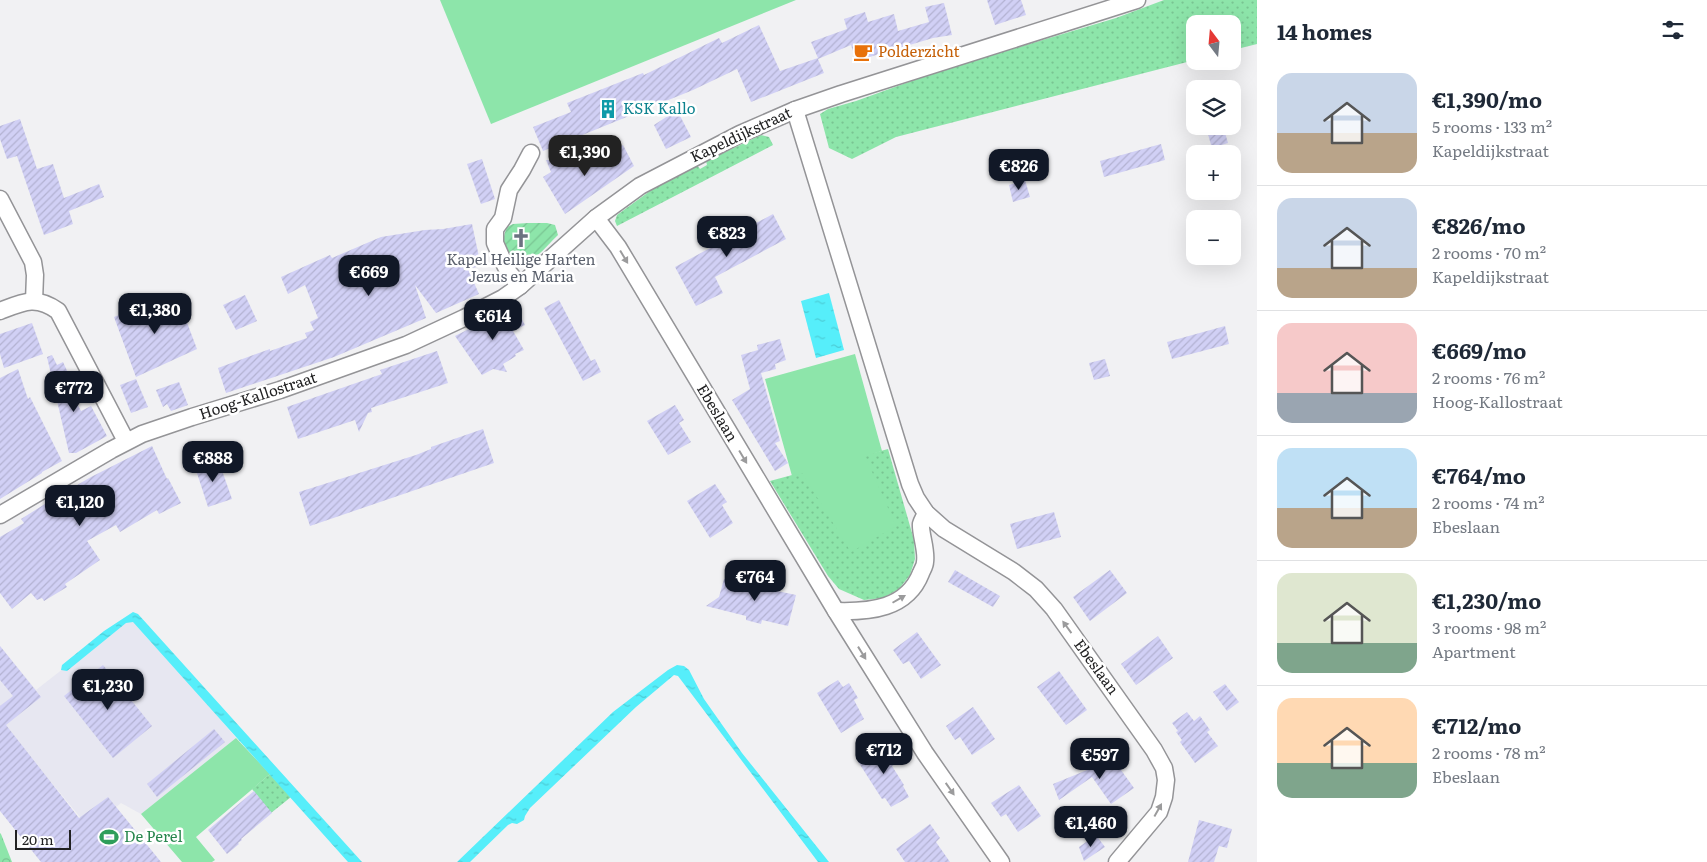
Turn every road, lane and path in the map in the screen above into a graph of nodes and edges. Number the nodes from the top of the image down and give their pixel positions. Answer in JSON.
{"nodes":[{"id":1,"x":1137,"y":0,"type":"edge"},
{"id":2,"x":795,"y":110,"type":"junction"},
{"id":3,"x":531,"y":152,"type":"dead end"},
{"id":4,"x":0,"y":199,"type":"edge"},
{"id":5,"x":596,"y":218,"type":"junction"},
{"id":6,"x":520,"y":286,"type":"junction"},
{"id":7,"x":34,"y":300,"type":"junction"},
{"id":8,"x":0,"y":311,"type":"edge"},
{"id":9,"x":126,"y":441,"type":"junction"},
{"id":10,"x":926,"y":513,"type":"junction"},
{"id":11,"x":0,"y":514,"type":"edge"},
{"id":12,"x":836,"y":611,"type":"junction"},
{"id":13,"x":1001,"y":862,"type":"edge"},
{"id":14,"x":1117,"y":862,"type":"edge"}],
"edges":[{"from":1,"to":2,"type":"street","name":"Kapeldijkstraat"},
{"from":2,"to":5,"type":"street","name":"Kapeldijkstraat"},
{"from":2,"to":10,"type":"street","name":"Ebeslaan"},
{"from":3,"to":6,"type":"street"},
{"from":4,"to":7,"type":"street"},
{"from":5,"to":6,"type":"street","name":"Kapeldijkstraat"},
{"from":5,"to":12,"type":"street","name":"Ebeslaan","one_way":true},
{"from":6,"to":9,"type":"street","name":"Hoog-Kallostraat"},
{"from":7,"to":8,"type":"street"},
{"from":7,"to":9,"type":"street"},
{"from":9,"to":11,"type":"street","name":"Hoog-Kallostraat"},
{"from":12,"to":10,"type":"street","one_way":true},
{"from":14,"to":10,"type":"street","name":"Ebeslaan","one_way":true},
{"from":12,"to":13,"type":"street","name":"Ebeslaan","one_way":true}]}
